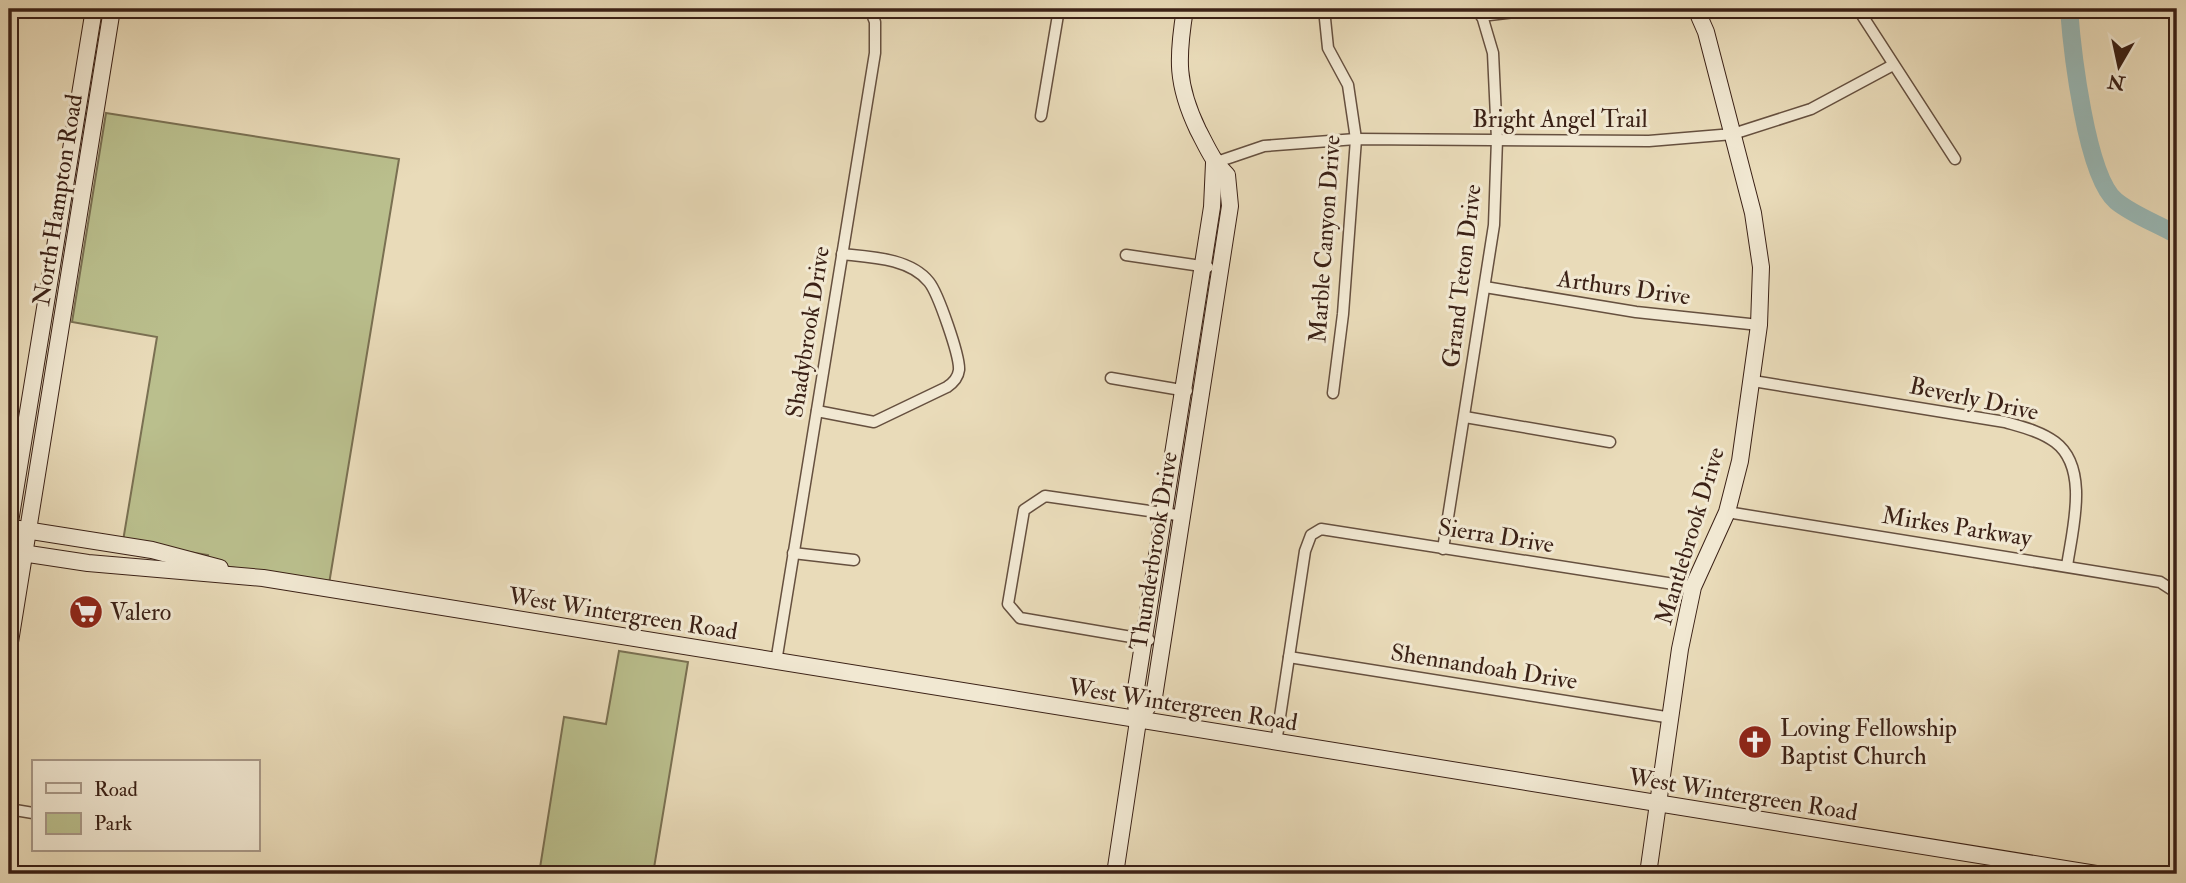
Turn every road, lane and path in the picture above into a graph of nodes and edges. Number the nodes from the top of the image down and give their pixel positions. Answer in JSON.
{"nodes":[{"id":1,"x":94,"y":9,"type":"edge"},
{"id":2,"x":112,"y":9,"type":"edge"},
{"id":3,"x":870,"y":9,"type":"edge"},
{"id":4,"x":1059,"y":9,"type":"edge"},
{"id":5,"x":1185,"y":9,"type":"edge"},
{"id":6,"x":1324,"y":9,"type":"edge"},
{"id":7,"x":1540,"y":9,"type":"edge"},
{"id":8,"x":1696,"y":9,"type":"edge"},
{"id":9,"x":1858,"y":9,"type":"edge"},
{"id":10,"x":1481,"y":12,"type":"edge"},
{"id":11,"x":1893,"y":65,"type":"junction"},
{"id":12,"x":1041,"y":116,"type":"dead end"},
{"id":13,"x":1733,"y":134,"type":"junction"},
{"id":14,"x":1356,"y":139,"type":"junction"},
{"id":15,"x":1497,"y":139,"type":"junction"},
{"id":16,"x":1955,"y":159,"type":"dead end"},
{"id":17,"x":1214,"y":163,"type":"junction"},
{"id":18,"x":842,"y":254,"type":"junction"},
{"id":19,"x":1126,"y":255,"type":"dead end"},
{"id":20,"x":1203,"y":265,"type":"junction"},
{"id":21,"x":1220,"y":273,"type":"junction"},
{"id":22,"x":1485,"y":287,"type":"junction"},
{"id":23,"x":44,"y":313,"type":"junction"},
{"id":24,"x":62,"y":316,"type":"junction"},
{"id":25,"x":1759,"y":325,"type":"junction"},
{"id":26,"x":1111,"y":378,"type":"dead end"},
{"id":27,"x":1753,"y":381,"type":"junction"},
{"id":28,"x":1184,"y":390,"type":"junction"},
{"id":29,"x":1200,"y":393,"type":"junction"},
{"id":30,"x":1333,"y":393,"type":"dead end"},
{"id":31,"x":817,"y":411,"type":"junction"},
{"id":32,"x":1465,"y":417,"type":"junction"},
{"id":33,"x":1610,"y":442,"type":"dead end"},
{"id":34,"x":1727,"y":512,"type":"junction"},
{"id":35,"x":1165,"y":513,"type":"junction"},
{"id":36,"x":1184,"y":516,"type":"junction"},
{"id":37,"x":9,"y":527,"type":"edge"},
{"id":38,"x":27,"y":530,"type":"junction"},
{"id":39,"x":1443,"y":549,"type":"junction"},
{"id":40,"x":16,"y":552,"type":"edge"},
{"id":41,"x":793,"y":553,"type":"junction"},
{"id":42,"x":853,"y":560,"type":"dead end"},
{"id":43,"x":90,"y":564,"type":"junction"},
{"id":44,"x":2067,"y":566,"type":"junction"},
{"id":45,"x":227,"y":569,"type":"junction"},
{"id":46,"x":263,"y":578,"type":"junction"},
{"id":47,"x":1693,"y":587,"type":"junction"},
{"id":48,"x":2177,"y":593,"type":"edge"},
{"id":49,"x":1145,"y":640,"type":"junction"},
{"id":50,"x":1163,"y":642,"type":"junction"},
{"id":51,"x":9,"y":648,"type":"edge"},
{"id":52,"x":1289,"y":657,"type":"junction"},
{"id":53,"x":776,"y":662,"type":"junction"},
{"id":54,"x":1672,"y":718,"type":"junction"},
{"id":55,"x":1138,"y":720,"type":"junction"},
{"id":56,"x":1276,"y":743,"type":"junction"},
{"id":57,"x":1658,"y":804,"type":"junction"},
{"id":58,"x":9,"y":809,"type":"edge"},
{"id":59,"x":32,"y":813,"type":"edge"},
{"id":60,"x":1115,"y":874,"type":"edge"},
{"id":61,"x":1648,"y":874,"type":"edge"},
{"id":62,"x":2096,"y":874,"type":"edge"}],
"edges":[{"from":1,"to":23,"type":"main road","name":"North Hampton Road"},
{"from":2,"to":24,"type":"main road","name":"North Hampton Road"},
{"from":3,"to":18,"type":"street","name":"Shadybrook Drive"},
{"from":4,"to":12,"type":"street"},
{"from":5,"to":17,"type":"main road","name":"Thunderbrook Drive"},
{"from":6,"to":14,"type":"street","name":"Marble Canyon Drive"},
{"from":7,"to":10,"type":"street"},
{"from":8,"to":13,"type":"main road","name":"Mantlebrook Drive"},
{"from":9,"to":11,"type":"street"},
{"from":10,"to":15,"type":"street","name":"Grand Teton Drive"},
{"from":11,"to":13,"type":"street","name":"Bright Angel Trail"},
{"from":11,"to":16,"type":"street"},
{"from":13,"to":15,"type":"street","name":"Bright Angel Trail"},
{"from":13,"to":25,"type":"main road","name":"Mantlebrook Drive"},
{"from":14,"to":15,"type":"street","name":"Bright Angel Trail"},
{"from":14,"to":17,"type":"street","name":"Bright Angel Trail"},
{"from":14,"to":30,"type":"street","name":"Marble Canyon Drive"},
{"from":15,"to":22,"type":"street","name":"Grand Teton Drive"},
{"from":17,"to":20,"type":"main road","name":"Thunderbrook Drive"},
{"from":17,"to":21,"type":"main road","name":"Thunderbrook Drive"},
{"from":18,"to":31,"type":"street","name":"Shadybrook Drive"},
{"from":18,"to":31,"type":"street"},
{"from":19,"to":20,"type":"street"},
{"from":20,"to":21,"type":"street"},
{"from":20,"to":28,"type":"main road","name":"Thunderbrook Drive"},
{"from":21,"to":29,"type":"main road","name":"Thunderbrook Drive"},
{"from":22,"to":25,"type":"street","name":"Arthurs Drive"},
{"from":22,"to":32,"type":"street","name":"Grand Teton Drive"},
{"from":23,"to":24,"type":"main road"},
{"from":23,"to":37,"type":"main road","name":"North Hampton Road"},
{"from":24,"to":38,"type":"main road","name":"North Hampton Road"},
{"from":25,"to":27,"type":"main road","name":"Mantlebrook Drive"},
{"from":26,"to":28,"type":"street"},
{"from":27,"to":34,"type":"main road","name":"Mantlebrook Drive"},
{"from":27,"to":44,"type":"street","name":"Beverly Drive"},
{"from":28,"to":29,"type":"street"},
{"from":28,"to":35,"type":"main road","name":"Thunderbrook Drive"},
{"from":29,"to":36,"type":"main road","name":"Thunderbrook Drive"},
{"from":31,"to":41,"type":"street","name":"Shadybrook Drive"},
{"from":32,"to":33,"type":"street"},
{"from":32,"to":39,"type":"street","name":"Grand Teton Drive"},
{"from":34,"to":44,"type":"street","name":"Mirkes Parkway"},
{"from":34,"to":47,"type":"main road","name":"Mantlebrook Drive"},
{"from":35,"to":36,"type":"street"},
{"from":35,"to":49,"type":"main road","name":"Thunderbrook Drive"},
{"from":35,"to":49,"type":"street"},
{"from":36,"to":50,"type":"main road","name":"Thunderbrook Drive"},
{"from":37,"to":38,"type":"main road","name":"West Wintergreen Road"},
{"from":38,"to":40,"type":"main road","name":"North Hampton Road"},
{"from":38,"to":45,"type":"main road","name":"West Wintergreen Road"},
{"from":39,"to":47,"type":"street","name":"Sierra Drive"},
{"from":39,"to":52,"type":"street","name":"Sierra Drive"},
{"from":40,"to":43,"type":"main road","name":"West Wintergreen Road"},
{"from":40,"to":51,"type":"main road","name":"North Hampton Road"},
{"from":41,"to":42,"type":"street"},
{"from":41,"to":53,"type":"street","name":"Shadybrook Drive"},
{"from":43,"to":45,"type":"main road"},
{"from":43,"to":46,"type":"main road","name":"West Wintergreen Road"},
{"from":44,"to":48,"type":"street","name":"Mirkes Parkway"},
{"from":45,"to":46,"type":"main road","name":"West Wintergreen Road"},
{"from":46,"to":53,"type":"main road","name":"West Wintergreen Road"},
{"from":47,"to":54,"type":"main road","name":"Mantlebrook Drive"},
{"from":49,"to":50,"type":"street"},
{"from":49,"to":55,"type":"main road","name":"Thunderbrook Drive"},
{"from":50,"to":55,"type":"main road","name":"Thunderbrook Drive"},
{"from":52,"to":54,"type":"street","name":"Shennandoah Drive"},
{"from":52,"to":56,"type":"street"},
{"from":53,"to":55,"type":"main road","name":"West Wintergreen Road"},
{"from":54,"to":57,"type":"main road","name":"Mantlebrook Drive"},
{"from":55,"to":56,"type":"main road","name":"West Wintergreen Road"},
{"from":55,"to":60,"type":"main road"},
{"from":56,"to":57,"type":"main road","name":"West Wintergreen Road"},
{"from":57,"to":61,"type":"main road","name":"Mantlebrook Drive"},
{"from":57,"to":62,"type":"main road","name":"West Wintergreen Road"},
{"from":58,"to":59,"type":"street"}]}
